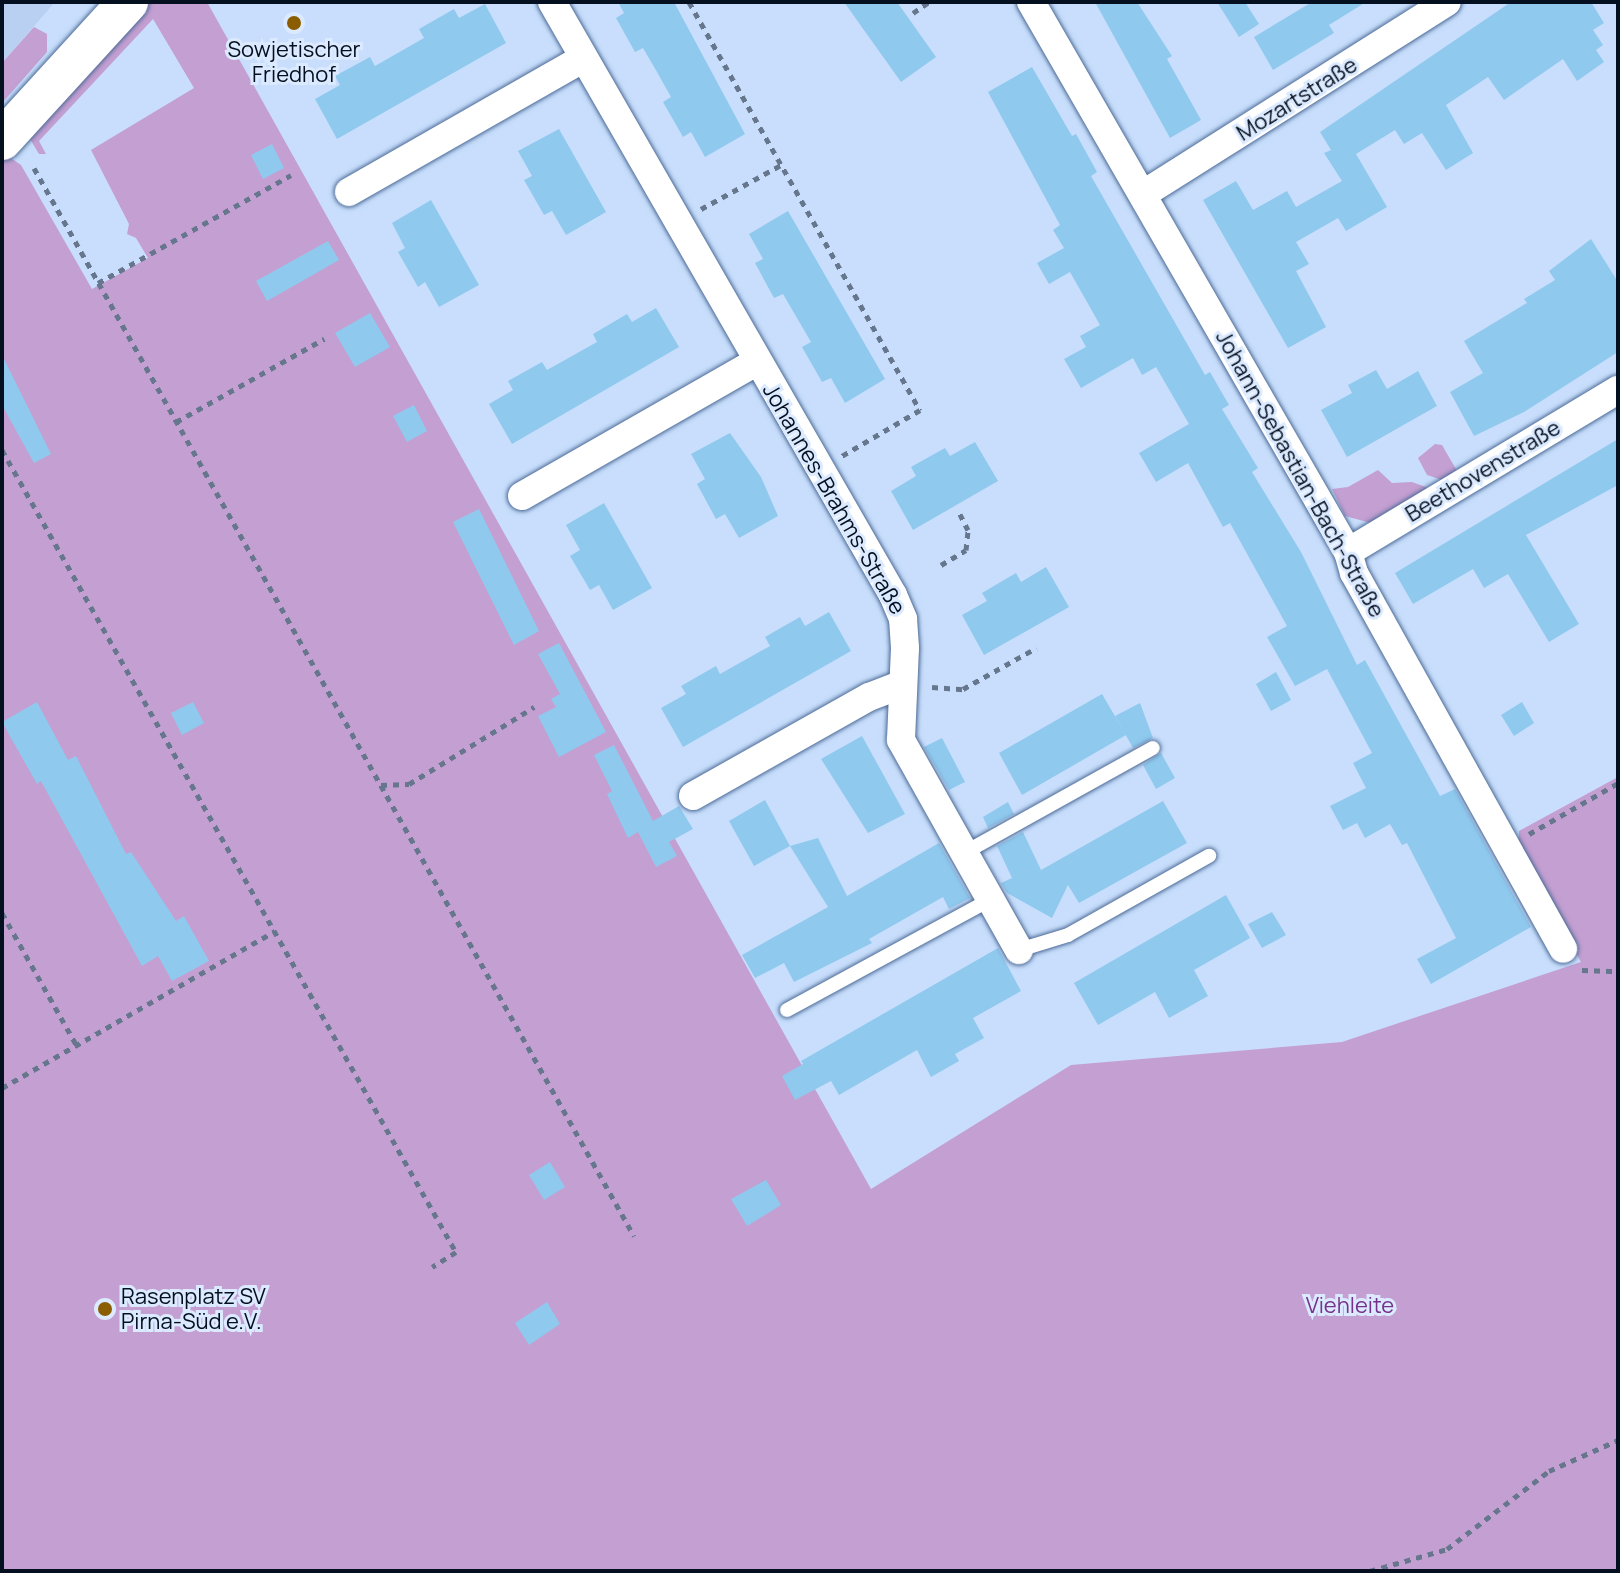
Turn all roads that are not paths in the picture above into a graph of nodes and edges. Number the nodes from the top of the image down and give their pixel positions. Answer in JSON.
{"nodes":[{"id":1,"x":128,"y":2,"type":"edge"},
{"id":2,"x":552,"y":2,"type":"edge"},
{"id":3,"x":1031,"y":2,"type":"edge"},
{"id":4,"x":1447,"y":2,"type":"edge"},
{"id":5,"x":582,"y":59,"type":"junction"},
{"id":6,"x":2,"y":140,"type":"edge"},
{"id":7,"x":349,"y":192,"type":"dead end"},
{"id":8,"x":1145,"y":193,"type":"junction"},
{"id":9,"x":756,"y":362,"type":"junction"},
{"id":10,"x":1618,"y":390,"type":"edge"},
{"id":11,"x":522,"y":496,"type":"dead end"},
{"id":12,"x":1348,"y":552,"type":"junction"},
{"id":13,"x":901,"y":685,"type":"junction"},
{"id":14,"x":1153,"y":748,"type":"dead end"},
{"id":15,"x":693,"y":796,"type":"dead end"},
{"id":16,"x":964,"y":853,"type":"junction"},
{"id":17,"x":1209,"y":856,"type":"dead end"},
{"id":18,"x":990,"y":900,"type":"junction"},
{"id":19,"x":1563,"y":949,"type":"dead end"},
{"id":20,"x":1019,"y":950,"type":"joint"},
{"id":21,"x":787,"y":1010,"type":"dead end"}],
"edges":[{"from":1,"to":6,"type":"main road"},
{"from":2,"to":5,"type":"street","name":"Johannes-Brahms-Straße"},
{"from":3,"to":8,"type":"street","name":"Johann-Sebastian-Bach-Straße"},
{"from":4,"to":8,"type":"street","name":"Mozartstraße"},
{"from":5,"to":7,"type":"street"},
{"from":5,"to":9,"type":"street","name":"Johannes-Brahms-Straße"},
{"from":8,"to":12,"type":"street","name":"Johann-Sebastian-Bach-Straße"},
{"from":9,"to":11,"type":"street","name":"Johannes-Brahms-Straße"},
{"from":9,"to":13,"type":"street","name":"Johannes-Brahms-Straße"},
{"from":10,"to":12,"type":"street","name":"Beethovenstraße"},
{"from":12,"to":19,"type":"street","name":"Johann-Sebastian-Bach-Straße"},
{"from":13,"to":15,"type":"street"},
{"from":13,"to":16,"type":"street","name":"Johannes-Brahms-Straße"},
{"from":14,"to":16,"type":"lane"},
{"from":16,"to":18,"type":"street","name":"Johannes-Brahms-Straße"},
{"from":17,"to":20,"type":"lane","name":"Johannes-Brahms-Straße"},
{"from":18,"to":20,"type":"street","name":"Johannes-Brahms-Straße"},
{"from":18,"to":21,"type":"lane"}]}
